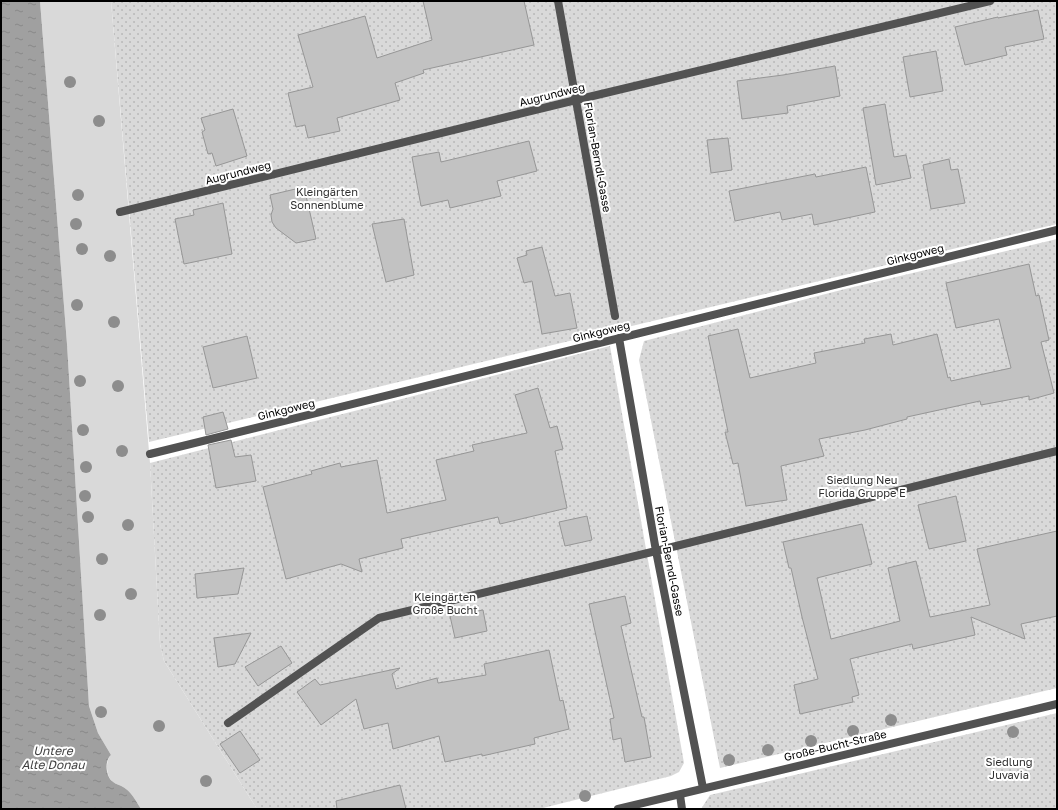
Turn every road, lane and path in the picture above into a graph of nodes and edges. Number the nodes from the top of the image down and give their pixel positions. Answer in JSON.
{"nodes":[{"id":1,"x":558,"y":1,"type":"edge"},
{"id":2,"x":990,"y":1,"type":"edge"},
{"id":3,"x":576,"y":100,"type":"junction"},
{"id":4,"x":120,"y":212,"type":"dead end"},
{"id":5,"x":1057,"y":230,"type":"edge"},
{"id":6,"x":615,"y":316,"type":"dead end"},
{"id":7,"x":619,"y":338,"type":"junction"},
{"id":8,"x":1057,"y":452,"type":"edge"},
{"id":9,"x":150,"y":454,"type":"dead end"},
{"id":10,"x":656,"y":551,"type":"junction"},
{"id":11,"x":1057,"y":704,"type":"edge"},
{"id":12,"x":228,"y":723,"type":"dead end"},
{"id":13,"x":703,"y":788,"type":"junction"},
{"id":14,"x":680,"y":795,"type":"junction"},
{"id":15,"x":618,"y":809,"type":"edge"},
{"id":16,"x":682,"y":809,"type":"edge"}],
"edges":[{"from":1,"to":3,"type":"street","name":"Florian-Berndl-Gasse"},
{"from":2,"to":3,"type":"street","name":"Augrundweg"},
{"from":3,"to":4,"type":"street","name":"Augrundweg"},
{"from":3,"to":6,"type":"street","name":"Florian-Berndl-Gasse"},
{"from":5,"to":7,"type":"street","name":"Ginkgoweg"},
{"from":7,"to":9,"type":"street","name":"Ginkgoweg"},
{"from":7,"to":10,"type":"street","name":"Florian-Berndl-Gasse"},
{"from":8,"to":10,"type":"street"},
{"from":10,"to":12,"type":"street"},
{"from":10,"to":13,"type":"street","name":"Florian-Berndl-Gasse"},
{"from":11,"to":13,"type":"street","name":"Große-Bucht-Straße"},
{"from":13,"to":14,"type":"street","name":"Große-Bucht-Straße"},
{"from":14,"to":15,"type":"street","name":"Große-Bucht-Straße"},
{"from":14,"to":16,"type":"street"}]}
